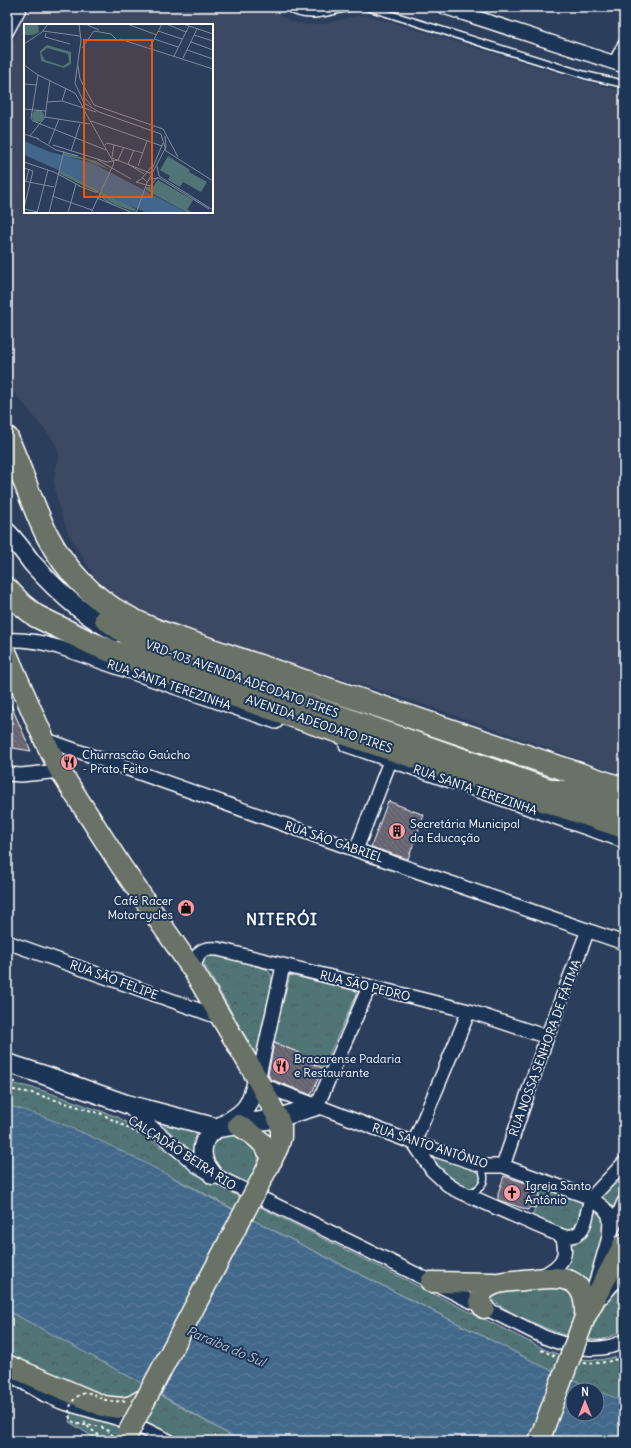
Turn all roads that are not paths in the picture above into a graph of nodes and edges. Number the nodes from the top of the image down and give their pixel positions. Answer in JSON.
{"nodes":[{"id":1,"x":20,"y":7,"type":"edge"},
{"id":2,"x":287,"y":7,"type":"edge"},
{"id":3,"x":351,"y":7,"type":"edge"},
{"id":4,"x":367,"y":7,"type":"edge"},
{"id":5,"x":444,"y":7,"type":"edge"},
{"id":6,"x":7,"y":31,"type":"edge"},
{"id":7,"x":624,"y":46,"type":"edge"},
{"id":8,"x":620,"y":65,"type":"edge"},
{"id":9,"x":624,"y":84,"type":"edge"},
{"id":10,"x":11,"y":447,"type":"edge"},
{"id":11,"x":7,"y":532,"type":"edge"},
{"id":12,"x":59,"y":555,"type":"junction"},
{"id":13,"x":14,"y":596,"type":"edge"},
{"id":14,"x":7,"y":640,"type":"edge"},
{"id":15,"x":136,"y":640,"type":"junction"},
{"id":16,"x":7,"y":654,"type":"edge"},
{"id":17,"x":44,"y":739,"type":"junction"},
{"id":18,"x":390,"y":761,"type":"junction"},
{"id":19,"x":60,"y":771,"type":"junction"},
{"id":20,"x":7,"y":774,"type":"edge"},
{"id":21,"x":624,"y":788,"type":"edge"},
{"id":22,"x":555,"y":791,"type":"junction"},
{"id":23,"x":624,"y":798,"type":"edge"},
{"id":24,"x":624,"y":813,"type":"edge"},
{"id":25,"x":624,"y":827,"type":"edge"},
{"id":26,"x":624,"y":841,"type":"edge"},
{"id":27,"x":356,"y":850,"type":"junction"},
{"id":28,"x":588,"y":930,"type":"junction"},
{"id":29,"x":7,"y":942,"type":"edge"},
{"id":30,"x":624,"y":943,"type":"edge"},
{"id":31,"x":283,"y":966,"type":"junction"},
{"id":32,"x":193,"y":970,"type":"junction"},
{"id":33,"x":369,"y":987,"type":"junction"},
{"id":34,"x":469,"y":1011,"type":"junction"},
{"id":35,"x":221,"y":1018,"type":"junction"},
{"id":36,"x":547,"y":1038,"type":"junction"},
{"id":37,"x":7,"y":1063,"type":"edge"},
{"id":38,"x":7,"y":1072,"type":"edge"},
{"id":39,"x":44,"y":1075,"type":"junction"},
{"id":40,"x":259,"y":1082,"type":"junction"},
{"id":41,"x":126,"y":1104,"type":"junction"},
{"id":42,"x":317,"y":1106,"type":"junction"},
{"id":43,"x":278,"y":1118,"type":"junction"},
{"id":44,"x":238,"y":1125,"type":"junction"},
{"id":45,"x":218,"y":1128,"type":"junction"},
{"id":46,"x":414,"y":1143,"type":"junction"},
{"id":47,"x":624,"y":1163,"type":"edge"},
{"id":48,"x":269,"y":1164,"type":"junction"},
{"id":49,"x":478,"y":1164,"type":"junction"},
{"id":50,"x":503,"y":1166,"type":"junction"},
{"id":51,"x":213,"y":1175,"type":"junction"},
{"id":52,"x":466,"y":1194,"type":"junction"},
{"id":53,"x":591,"y":1198,"type":"junction"},
{"id":54,"x":624,"y":1202,"type":"edge"},
{"id":55,"x":562,"y":1236,"type":"junction"},
{"id":56,"x":616,"y":1241,"type":"edge"},
{"id":57,"x":624,"y":1275,"type":"edge"},
{"id":58,"x":537,"y":1279,"type":"junction"},
{"id":59,"x":431,"y":1282,"type":"junction"},
{"id":60,"x":494,"y":1283,"type":"junction"},
{"id":61,"x":484,"y":1308,"type":"junction"},
{"id":62,"x":589,"y":1309,"type":"junction"},
{"id":63,"x":624,"y":1341,"type":"edge"},
{"id":64,"x":7,"y":1365,"type":"edge"},
{"id":65,"x":7,"y":1373,"type":"edge"},
{"id":66,"x":139,"y":1399,"type":"junction"},
{"id":67,"x":122,"y":1438,"type":"edge"},
{"id":68,"x":169,"y":1441,"type":"edge"},
{"id":69,"x":539,"y":1441,"type":"edge"}],
"edges":[{"from":1,"to":6,"type":"street"},
{"from":2,"to":3,"type":"lane"},
{"from":4,"to":9,"type":"lane"},
{"from":5,"to":8,"type":"street"},
{"from":7,"to":8,"type":"street"},
{"from":10,"to":12,"type":"highway"},
{"from":11,"to":15,"type":"main road","name":"VRD-103 AVENIDA ADEODATO PIRES"},
{"from":12,"to":15,"type":"highway"},
{"from":12,"to":21,"type":"highway"},
{"from":13,"to":25,"type":"highway","name":"AVENIDA ADEODATO PIRES"},
{"from":14,"to":18,"type":"street","name":"RUA SANTA TEREZINHA"},
{"from":15,"to":22,"type":"main road","name":"VRD-103 AVENIDA ADEODATO PIRES"},
{"from":16,"to":17,"type":"main road"},
{"from":17,"to":19,"type":"main road"},
{"from":17,"to":27,"type":"street","name":"RUA SÃO GABRIEL"},
{"from":18,"to":26,"type":"street","name":"RUA SANTA TEREZINHA"},
{"from":18,"to":27,"type":"street"},
{"from":19,"to":20,"type":"street"},
{"from":19,"to":32,"type":"main road"},
{"from":22,"to":23,"type":"highway"},
{"from":22,"to":24,"type":"main road","name":"VRD-103 AVENIDA ADEODATO PIRES"},
{"from":27,"to":28,"type":"street","name":"RUA SÃO GABRIEL"},
{"from":28,"to":30,"type":"street","name":"RUA SÃO GABRIEL"},
{"from":28,"to":36,"type":"street","name":"RUA NOSSA SENHORA DE FÁTIMA"},
{"from":29,"to":35,"type":"street","name":"RUA SÃO FELIPE"},
{"from":31,"to":32,"type":"street","name":"RUA SÃO PEDRO"},
{"from":31,"to":33,"type":"street","name":"RUA SÃO PEDRO"},
{"from":31,"to":40,"type":"street"},
{"from":32,"to":35,"type":"main road"},
{"from":33,"to":34,"type":"street","name":"RUA SÃO PEDRO"},
{"from":33,"to":42,"type":"street"},
{"from":34,"to":36,"type":"street","name":"RUA SÃO PEDRO"},
{"from":34,"to":46,"type":"street"},
{"from":35,"to":40,"type":"main road"},
{"from":36,"to":50,"type":"street","name":"RUA NOSSA SENHORA DE FÁTIMA"},
{"from":37,"to":39,"type":"main road"},
{"from":38,"to":39,"type":"main road"},
{"from":39,"to":41,"type":"main road"},
{"from":40,"to":42,"type":"street","name":"RUA SANTO ANTÔNIO"},
{"from":40,"to":43,"type":"main road"},
{"from":40,"to":45,"type":"main road"},
{"from":41,"to":45,"type":"main road"},
{"from":41,"to":51,"type":"street"},
{"from":42,"to":43,"type":"main road"},
{"from":42,"to":46,"type":"street","name":"RUA SANTO ANTÔNIO"},
{"from":43,"to":44,"type":"main road"},
{"from":43,"to":48,"type":"main road"},
{"from":44,"to":45,"type":"main road"},
{"from":44,"to":48,"type":"main road"},
{"from":45,"to":51,"type":"main road"},
{"from":46,"to":49,"type":"street","name":"RUA SANTO ANTÔNIO"},
{"from":46,"to":52,"type":"street"},
{"from":47,"to":53,"type":"street"},
{"from":48,"to":66,"type":"main road","bridge":true},
{"from":49,"to":50,"type":"street","name":"RUA SANTO ANTÔNIO"},
{"from":49,"to":52,"type":"lane"},
{"from":50,"to":53,"type":"street","name":"RUA SANTO ANTÔNIO"},
{"from":51,"to":59,"type":"street"},
{"from":52,"to":55,"type":"street"},
{"from":53,"to":55,"type":"street"},
{"from":53,"to":56,"type":"street","name":"RUA SANTO ANTÔNIO"},
{"from":54,"to":56,"type":"street"},
{"from":55,"to":58,"type":"street"},
{"from":56,"to":62,"type":"main road"},
{"from":57,"to":62,"type":"street"},
{"from":58,"to":60,"type":"main road"},
{"from":58,"to":62,"type":"main road"},
{"from":59,"to":60,"type":"main road"},
{"from":59,"to":61,"type":"street"},
{"from":60,"to":61,"type":"main road"},
{"from":61,"to":63,"type":"street"},
{"from":62,"to":69,"type":"main road","bridge":true},
{"from":64,"to":66,"type":"main road","bridge":true},
{"from":65,"to":68,"type":"street"},
{"from":66,"to":67,"type":"main road","bridge":true}]}
